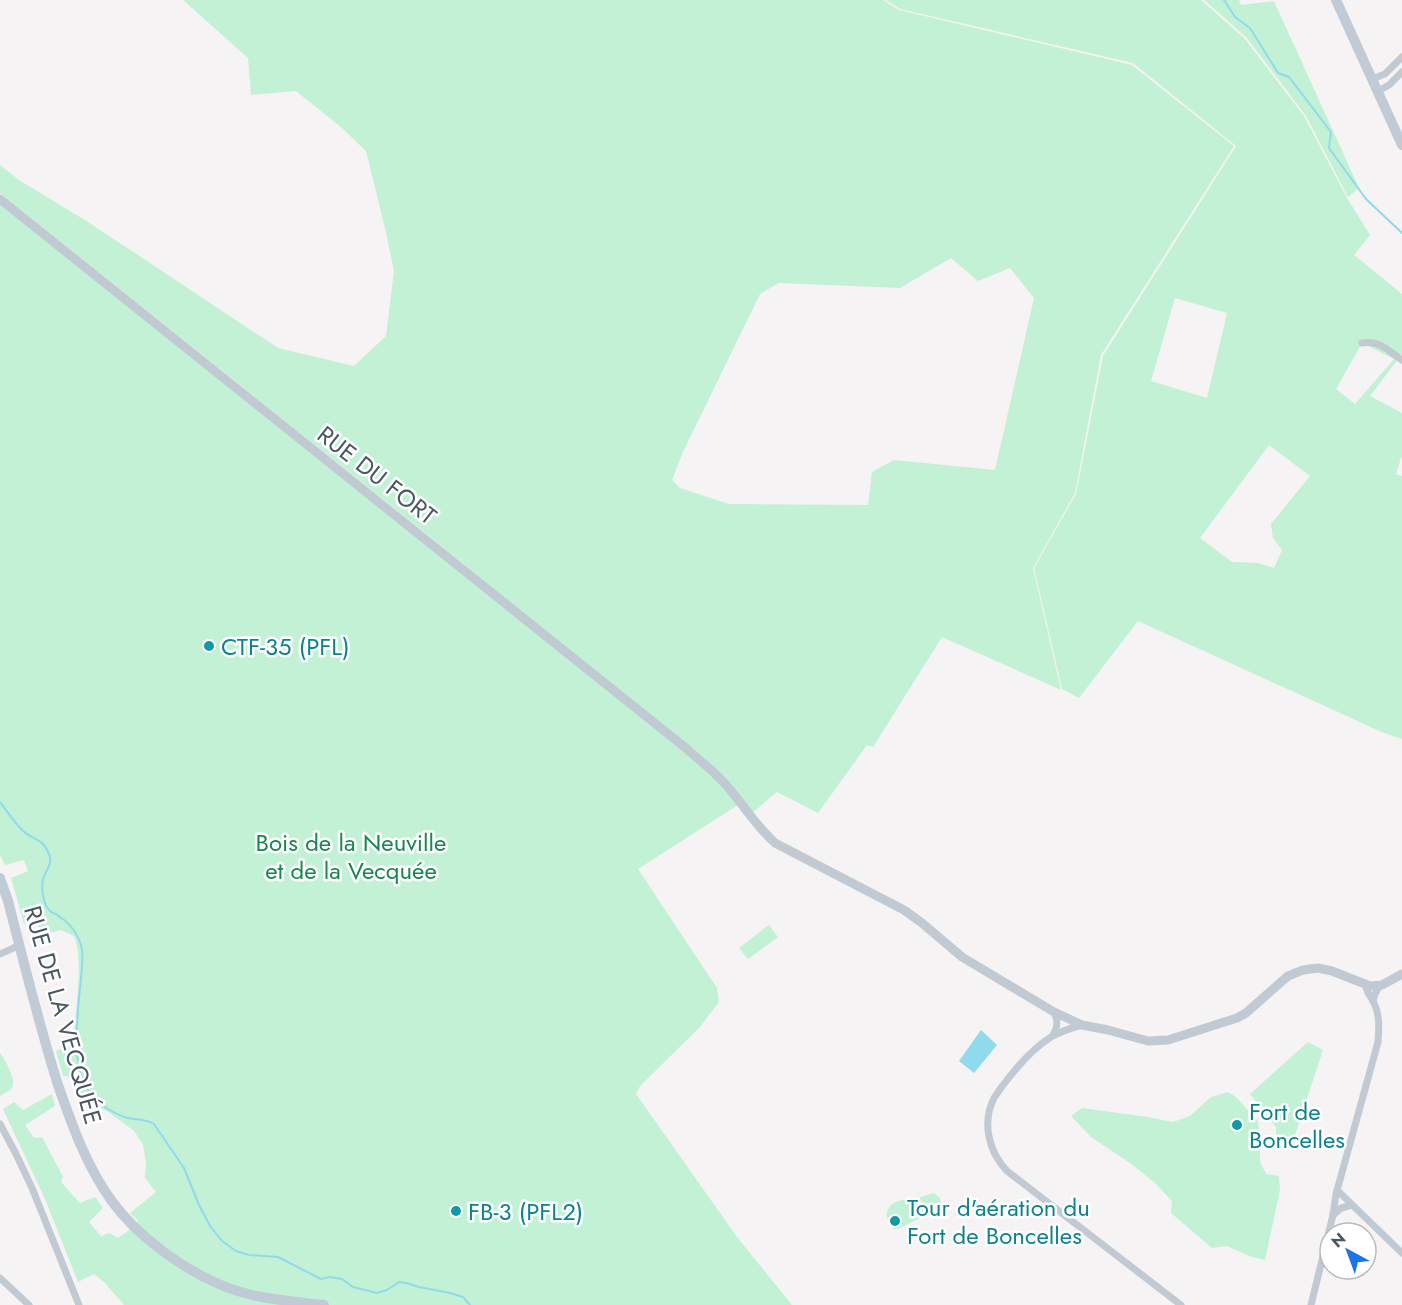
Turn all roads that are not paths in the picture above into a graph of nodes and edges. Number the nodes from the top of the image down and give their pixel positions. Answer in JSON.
{"nodes":[{"id":1,"x":1336,"y":0,"type":"edge"},
{"id":2,"x":1402,"y":57,"type":"edge"},
{"id":3,"x":1402,"y":72,"type":"edge"},
{"id":4,"x":1372,"y":79,"type":"junction"},
{"id":5,"x":1378,"y":92,"type":"junction"},
{"id":6,"x":1402,"y":145,"type":"edge"},
{"id":7,"x":0,"y":199,"type":"edge"},
{"id":8,"x":1362,"y":343,"type":"dead end"},
{"id":9,"x":1402,"y":360,"type":"edge"},
{"id":10,"x":0,"y":878,"type":"edge"},
{"id":11,"x":20,"y":945,"type":"junction"},
{"id":12,"x":0,"y":954,"type":"edge"},
{"id":13,"x":1402,"y":974,"type":"edge"},
{"id":14,"x":1380,"y":985,"type":"junction"},
{"id":15,"x":1366,"y":986,"type":"junction"},
{"id":16,"x":1373,"y":1001,"type":"junction"},
{"id":17,"x":1054,"y":1012,"type":"junction"},
{"id":18,"x":1082,"y":1025,"type":"junction"},
{"id":19,"x":1053,"y":1035,"type":"junction"},
{"id":20,"x":0,"y":1124,"type":"edge"},
{"id":21,"x":1338,"y":1191,"type":"junction"},
{"id":22,"x":1352,"y":1205,"type":"junction"},
{"id":23,"x":1334,"y":1215,"type":"junction"},
{"id":24,"x":1402,"y":1253,"type":"edge"},
{"id":25,"x":0,"y":1278,"type":"edge"},
{"id":26,"x":29,"y":1305,"type":"edge"},
{"id":27,"x":79,"y":1305,"type":"edge"},
{"id":28,"x":324,"y":1305,"type":"edge"},
{"id":29,"x":1181,"y":1305,"type":"edge"},
{"id":30,"x":1311,"y":1305,"type":"edge"}],
"edges":[{"from":1,"to":4,"type":"main road"},
{"from":2,"to":4,"type":"street"},
{"from":3,"to":5,"type":"street"},
{"from":4,"to":5,"type":"main road"},
{"from":5,"to":6,"type":"main road"},
{"from":7,"to":17,"type":"street","name":"RUE DU FORT"},
{"from":8,"to":9,"type":"street"},
{"from":10,"to":11,"type":"main road","name":"RUE DE LA VECQUÉE"},
{"from":11,"to":12,"type":"street"},
{"from":11,"to":28,"type":"main road","name":"RUE DE LA VECQUÉE"},
{"from":13,"to":14,"type":"street"},
{"from":14,"to":15,"type":"street"},
{"from":14,"to":16,"type":"street"},
{"from":15,"to":16,"type":"street"},
{"from":15,"to":18,"type":"street","name":"RUE DU FORT"},
{"from":16,"to":21,"type":"street"},
{"from":17,"to":18,"type":"street","name":"RUE DU FORT"},
{"from":17,"to":19,"type":"street"},
{"from":18,"to":19,"type":"street"},
{"from":19,"to":29,"type":"street"},
{"from":20,"to":27,"type":"street"},
{"from":21,"to":22,"type":"street"},
{"from":21,"to":23,"type":"street"},
{"from":22,"to":23,"type":"street"},
{"from":22,"to":24,"type":"street"},
{"from":23,"to":30,"type":"street"},
{"from":25,"to":26,"type":"street"}]}
